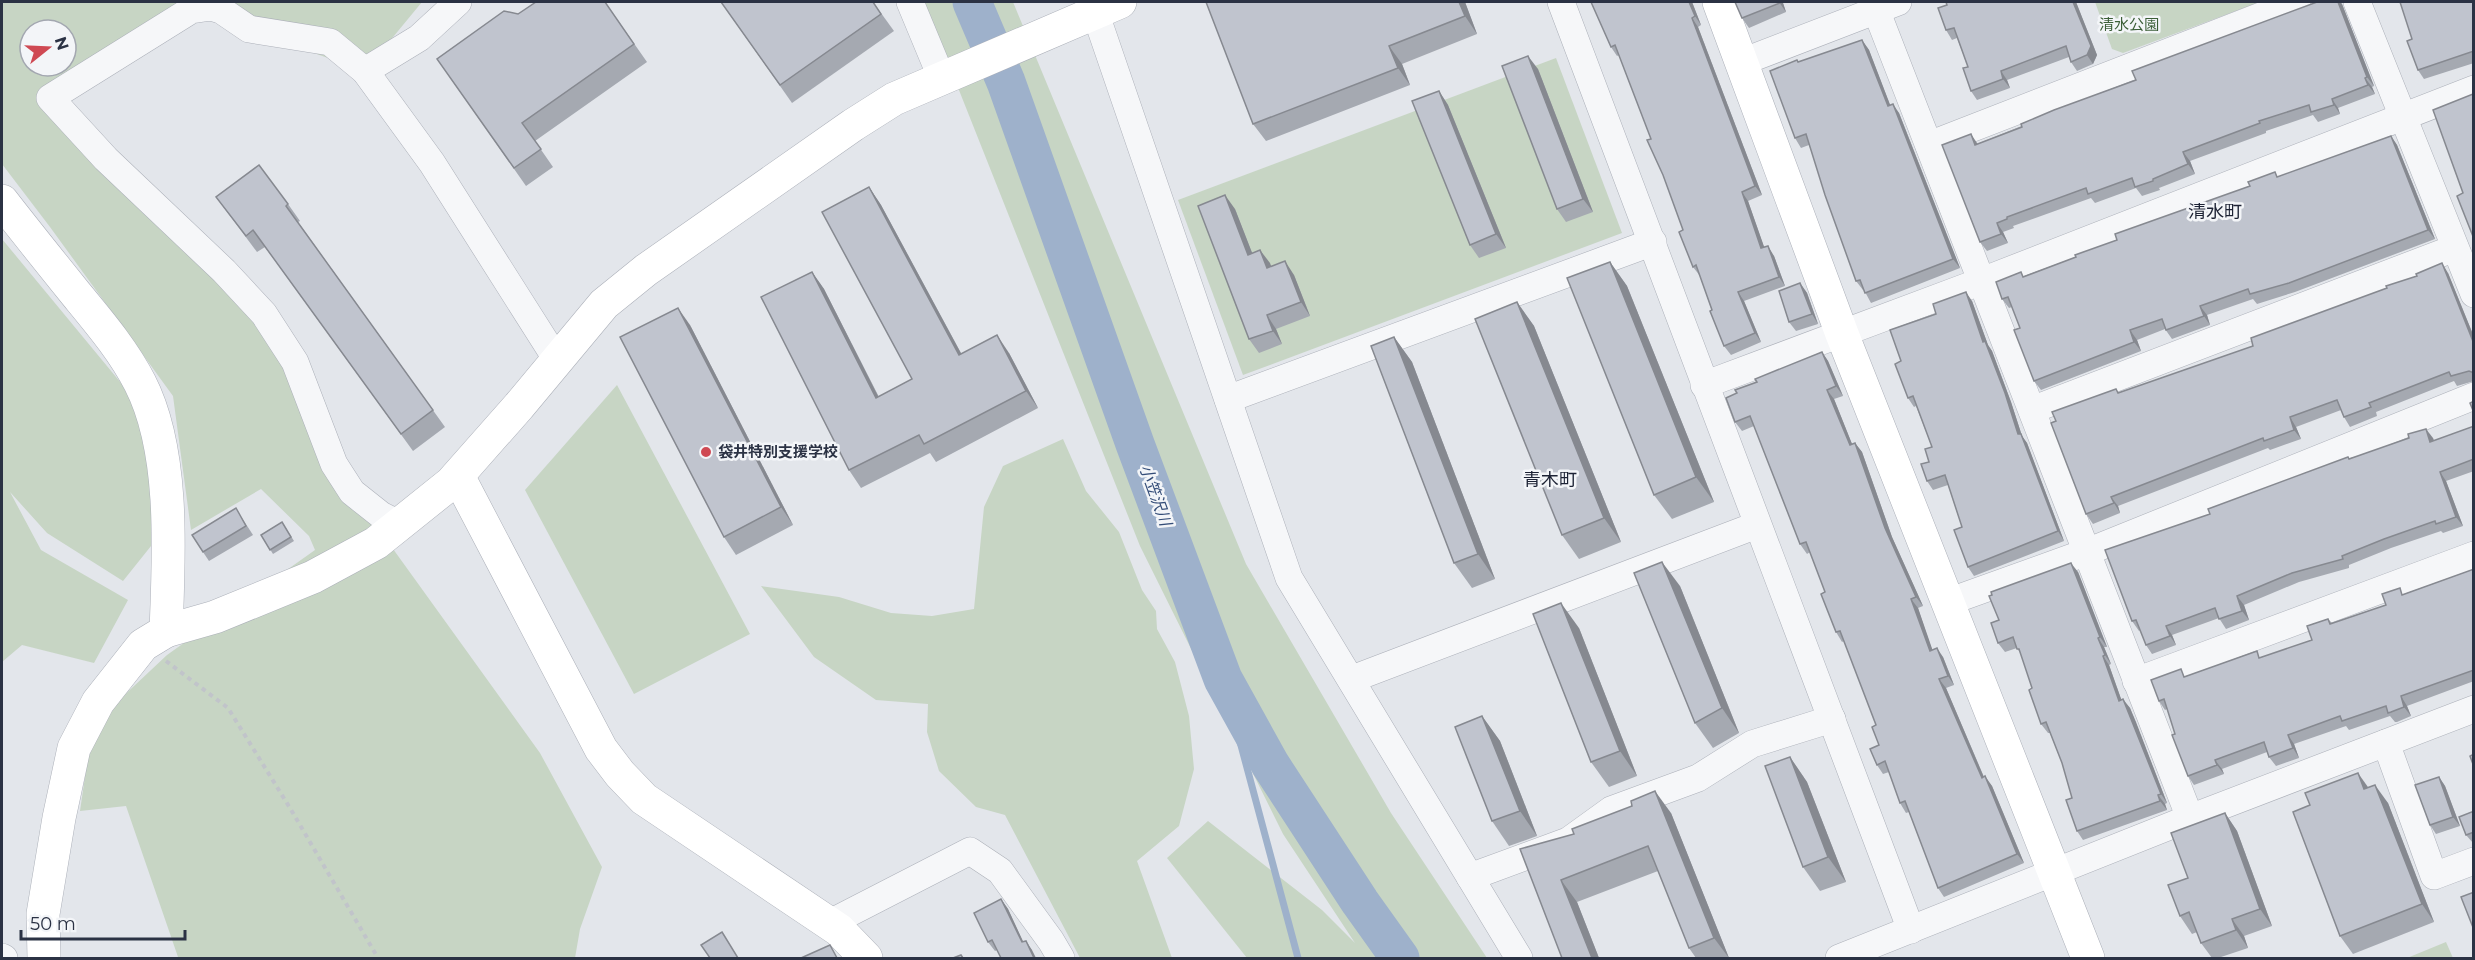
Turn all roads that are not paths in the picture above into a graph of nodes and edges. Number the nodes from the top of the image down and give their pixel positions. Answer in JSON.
{"nodes":[{"id":1,"x":459,"y":2,"type":"edge"},
{"id":2,"x":910,"y":2,"type":"edge"},
{"id":3,"x":1561,"y":2,"type":"edge"},
{"id":4,"x":1719,"y":2,"type":"edge"},
{"id":5,"x":2297,"y":2,"type":"edge"},
{"id":6,"x":2357,"y":2,"type":"edge"},
{"id":7,"x":1882,"y":4,"type":"edge"},
{"id":8,"x":1096,"y":8,"type":"edge"},
{"id":9,"x":1742,"y":62,"type":"junction"},
{"id":10,"x":365,"y":71,"type":"junction"},
{"id":11,"x":942,"y":79,"type":"junction"},
{"id":12,"x":2474,"y":89,"type":"edge"},
{"id":13,"x":2404,"y":116,"type":"junction"},
{"id":14,"x":1929,"y":145,"type":"junction"},
{"id":15,"x":2,"y":201,"type":"edge"},
{"id":16,"x":1653,"y":242,"type":"junction"},
{"id":17,"x":2455,"y":248,"type":"junction"},
{"id":18,"x":1982,"y":281,"type":"junction"},
{"id":19,"x":2474,"y":294,"type":"edge"},
{"id":20,"x":1842,"y":334,"type":"junction"},
{"id":21,"x":557,"y":360,"type":"junction"},
{"id":22,"x":1704,"y":385,"type":"junction"},
{"id":23,"x":2474,"y":396,"type":"edge"},
{"id":24,"x":1228,"y":399,"type":"junction"},
{"id":25,"x":2032,"y":410,"type":"junction"},
{"id":26,"x":458,"y":476,"type":"junction"},
{"id":27,"x":399,"y":524,"type":"junction"},
{"id":28,"x":1757,"y":525,"type":"junction"},
{"id":29,"x":2087,"y":552,"type":"junction"},
{"id":30,"x":2474,"y":555,"type":"edge"},
{"id":31,"x":1948,"y":602,"type":"junction"},
{"id":32,"x":154,"y":638,"type":"junction"},
{"id":33,"x":1352,"y":679,"type":"junction"},
{"id":34,"x":2136,"y":681,"type":"junction"},
{"id":35,"x":2474,"y":709,"type":"edge"},
{"id":36,"x":1832,"y":719,"type":"junction"},
{"id":37,"x":2386,"y":743,"type":"junction"},
{"id":38,"x":2190,"y":818,"type":"junction"},
{"id":39,"x":2474,"y":861,"type":"edge"},
{"id":40,"x":2054,"y":872,"type":"junction"},
{"id":41,"x":1470,"y":877,"type":"junction"},
{"id":42,"x":828,"y":924,"type":"junction"},
{"id":43,"x":1911,"y":930,"type":"junction"},
{"id":44,"x":44,"y":958,"type":"edge"},
{"id":45,"x":866,"y":958,"type":"edge"},
{"id":46,"x":1061,"y":958,"type":"edge"},
{"id":47,"x":1519,"y":958,"type":"edge"},
{"id":48,"x":1839,"y":958,"type":"edge"},
{"id":49,"x":2088,"y":958,"type":"edge"}],
"edges":[{"from":1,"to":10,"type":"street"},
{"from":2,"to":11,"type":"street"},
{"from":3,"to":16,"type":"street"},
{"from":4,"to":9,"type":"street"},
{"from":5,"to":14,"type":"street"},
{"from":6,"to":13,"type":"street"},
{"from":7,"to":9,"type":"street"},
{"from":7,"to":14,"type":"street"},
{"from":8,"to":11,"type":"street"},
{"from":8,"to":24,"type":"street"},
{"from":9,"to":20,"type":"street"},
{"from":10,"to":21,"type":"street"},
{"from":10,"to":27,"type":"street"},
{"from":11,"to":21,"type":"street"},
{"from":12,"to":13,"type":"street"},
{"from":13,"to":17,"type":"street"},
{"from":13,"to":18,"type":"street"},
{"from":14,"to":18,"type":"street"},
{"from":15,"to":32,"type":"street"},
{"from":16,"to":22,"type":"street"},
{"from":16,"to":24,"type":"street"},
{"from":17,"to":19,"type":"street"},
{"from":17,"to":25,"type":"street"},
{"from":18,"to":20,"type":"street"},
{"from":18,"to":25,"type":"street"},
{"from":20,"to":22,"type":"street"},
{"from":20,"to":31,"type":"street"},
{"from":21,"to":26,"type":"street"},
{"from":22,"to":28,"type":"street"},
{"from":23,"to":29,"type":"street"},
{"from":24,"to":33,"type":"street"},
{"from":25,"to":29,"type":"street"},
{"from":26,"to":27,"type":"street"},
{"from":26,"to":42,"type":"street"},
{"from":27,"to":32,"type":"street"},
{"from":28,"to":33,"type":"street"},
{"from":28,"to":36,"type":"street"},
{"from":29,"to":31,"type":"street"},
{"from":29,"to":34,"type":"street"},
{"from":30,"to":34,"type":"street"},
{"from":31,"to":40,"type":"street"},
{"from":32,"to":44,"type":"street"},
{"from":33,"to":41,"type":"street"},
{"from":34,"to":38,"type":"street"},
{"from":35,"to":37,"type":"street"},
{"from":36,"to":41,"type":"street"},
{"from":36,"to":43,"type":"street"},
{"from":37,"to":38,"type":"street"},
{"from":37,"to":39,"type":"street"},
{"from":38,"to":40,"type":"street"},
{"from":40,"to":43,"type":"street"},
{"from":40,"to":49,"type":"street"},
{"from":41,"to":47,"type":"street"},
{"from":42,"to":45,"type":"street"},
{"from":42,"to":46,"type":"street"},
{"from":43,"to":48,"type":"street"}]}
